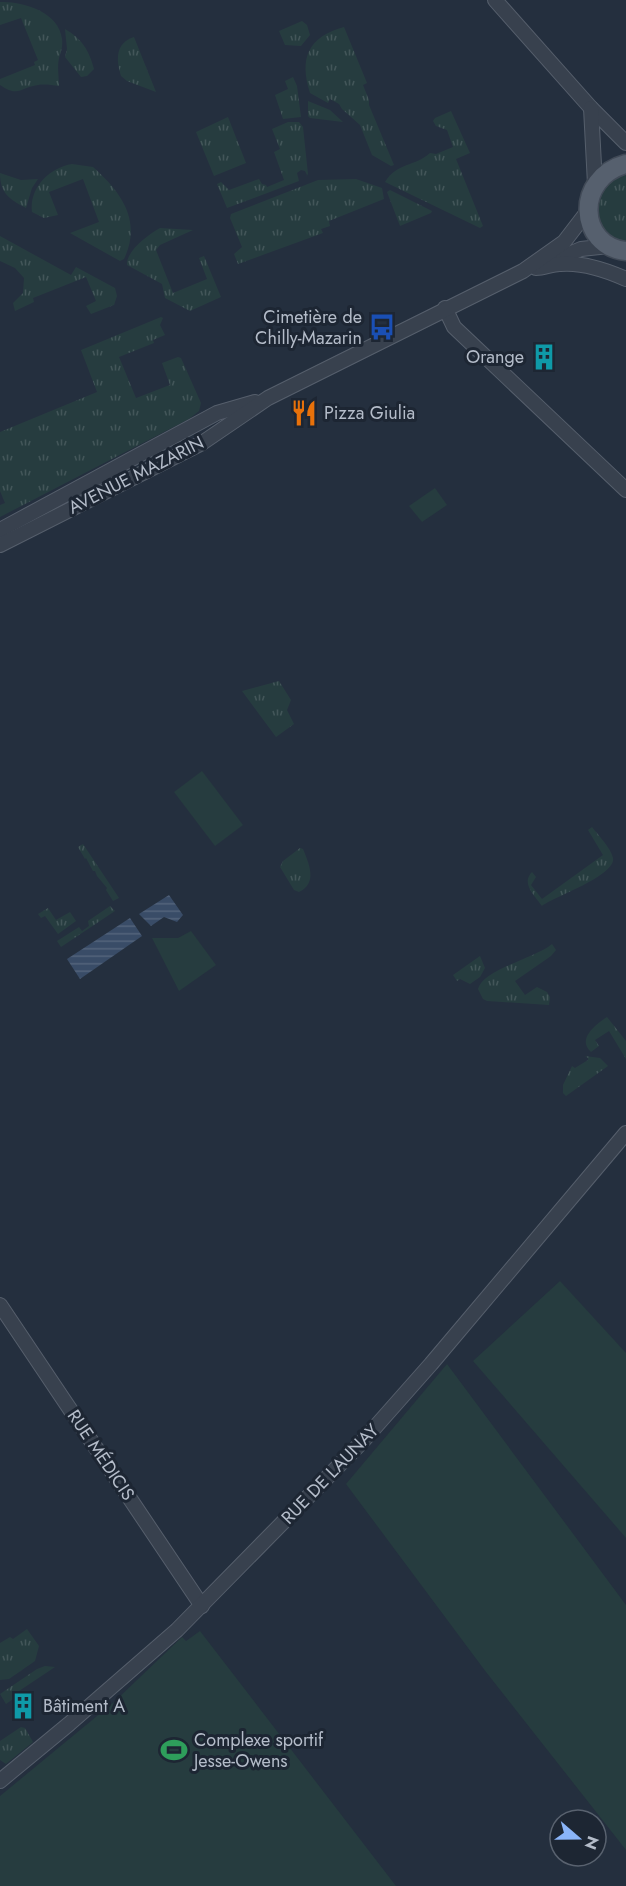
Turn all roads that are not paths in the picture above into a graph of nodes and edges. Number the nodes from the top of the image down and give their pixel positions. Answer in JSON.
{"nodes":[{"id":1,"x":495,"y":0,"type":"edge"},
{"id":2,"x":591,"y":108,"type":"junction"},
{"id":3,"x":626,"y":143,"type":"edge"},
{"id":4,"x":626,"y":164,"type":"edge"},
{"id":5,"x":595,"y":184,"type":"junction"},
{"id":6,"x":587,"y":212,"type":"junction"},
{"id":7,"x":620,"y":251,"type":"edge"},
{"id":8,"x":529,"y":270,"type":"junction"},
{"id":9,"x":626,"y":279,"type":"edge"},
{"id":10,"x":445,"y":309,"type":"junction"},
{"id":11,"x":268,"y":398,"type":"junction"},
{"id":12,"x":626,"y":490,"type":"edge"},
{"id":13,"x":0,"y":530,"type":"edge"},
{"id":14,"x":0,"y":545,"type":"edge"},
{"id":15,"x":626,"y":1133,"type":"edge"},
{"id":16,"x":0,"y":1305,"type":"edge"},
{"id":17,"x":202,"y":1606,"type":"junction"},
{"id":18,"x":0,"y":1781,"type":"edge"}],
"edges":[{"from":1,"to":2,"type":"street"},
{"from":2,"to":3,"type":"street"},
{"from":2,"to":5,"type":"street"},
{"from":4,"to":5,"type":"main road"},
{"from":5,"to":6,"type":"main road"},
{"from":6,"to":7,"type":"main road"},
{"from":6,"to":8,"type":"street","name":"AVENUE MAZARIN"},
{"from":7,"to":8,"type":"street","name":"AVENUE MAZARIN"},
{"from":8,"to":9,"type":"street"},
{"from":8,"to":10,"type":"street","name":"AVENUE MAZARIN"},
{"from":10,"to":11,"type":"street","name":"AVENUE MAZARIN"},
{"from":10,"to":12,"type":"street"},
{"from":11,"to":13,"type":"street","name":"AVENUE MAZARIN"},
{"from":11,"to":14,"type":"street","name":"AVENUE MAZARIN"},
{"from":15,"to":17,"type":"street","name":"RUE DE LAUNAY"},
{"from":16,"to":17,"type":"street","name":"RUE MÉDICIS"},
{"from":17,"to":18,"type":"street","name":"RUE DE LAUNAY"}]}
